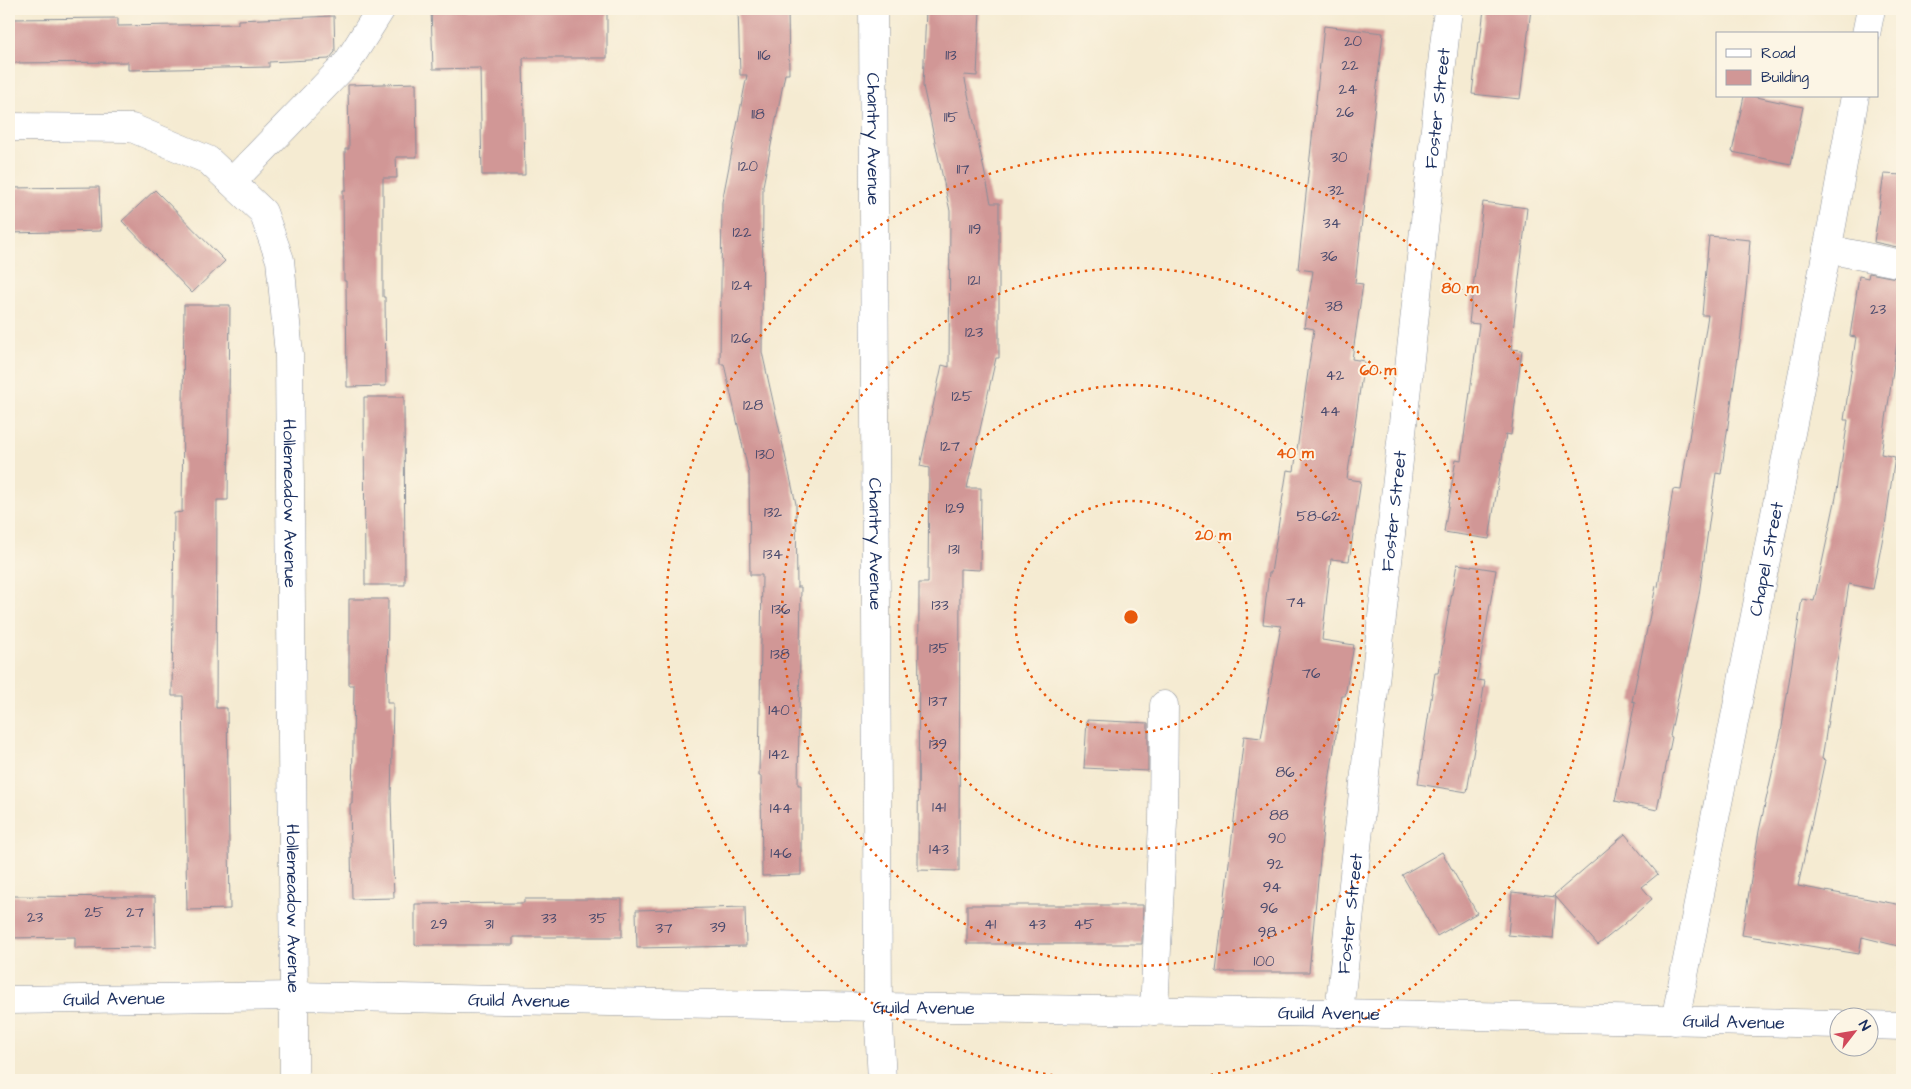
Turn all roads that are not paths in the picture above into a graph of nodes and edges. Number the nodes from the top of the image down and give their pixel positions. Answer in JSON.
{"nodes":[{"id":1,"x":381,"y":9,"type":"edge"},
{"id":2,"x":873,"y":9,"type":"edge"},
{"id":3,"x":1448,"y":9,"type":"edge"},
{"id":4,"x":1871,"y":9,"type":"edge"},
{"id":5,"x":1866,"y":32,"type":"edge"},
{"id":6,"x":1855,"y":98,"type":"edge"},
{"id":7,"x":9,"y":127,"type":"edge"},
{"id":8,"x":232,"y":182,"type":"junction"},
{"id":9,"x":1827,"y":249,"type":"junction"},
{"id":10,"x":1902,"y":264,"type":"edge"},
{"id":11,"x":1164,"y":706,"type":"dead end"},
{"id":12,"x":294,"y":996,"type":"junction"},
{"id":13,"x":9,"y":1000,"type":"edge"},
{"id":14,"x":878,"y":1007,"type":"junction"},
{"id":15,"x":1154,"y":1011,"type":"junction"},
{"id":16,"x":1339,"y":1013,"type":"junction"},
{"id":17,"x":1675,"y":1021,"type":"junction"},
{"id":18,"x":1828,"y":1024,"type":"edge"},
{"id":19,"x":1878,"y":1025,"type":"edge"},
{"id":20,"x":1902,"y":1026,"type":"edge"},
{"id":21,"x":294,"y":1080,"type":"edge"},
{"id":22,"x":882,"y":1080,"type":"edge"}],
"edges":[{"from":1,"to":8,"type":"street"},
{"from":2,"to":14,"type":"street","name":"Chantry Avenue"},
{"from":3,"to":16,"type":"street","name":"Foster Street"},
{"from":4,"to":5,"type":"street"},
{"from":6,"to":9,"type":"street","name":"Chapel Street"},
{"from":7,"to":8,"type":"street","name":"Hollemeadow Avenue"},
{"from":8,"to":12,"type":"street","name":"Hollemeadow Avenue"},
{"from":9,"to":10,"type":"street"},
{"from":9,"to":17,"type":"street","name":"Chapel Street"},
{"from":11,"to":15,"type":"street"},
{"from":12,"to":13,"type":"street","name":"Guild Avenue"},
{"from":12,"to":14,"type":"street","name":"Guild Avenue"},
{"from":12,"to":21,"type":"street","name":"Hollemeadow Avenue"},
{"from":14,"to":15,"type":"street","name":"Guild Avenue"},
{"from":14,"to":22,"type":"street","name":"Chantry Avenue"},
{"from":15,"to":16,"type":"street","name":"Guild Avenue"},
{"from":16,"to":17,"type":"street","name":"Guild Avenue"},
{"from":17,"to":18,"type":"street","name":"Guild Avenue"},
{"from":19,"to":20,"type":"street"}]}
